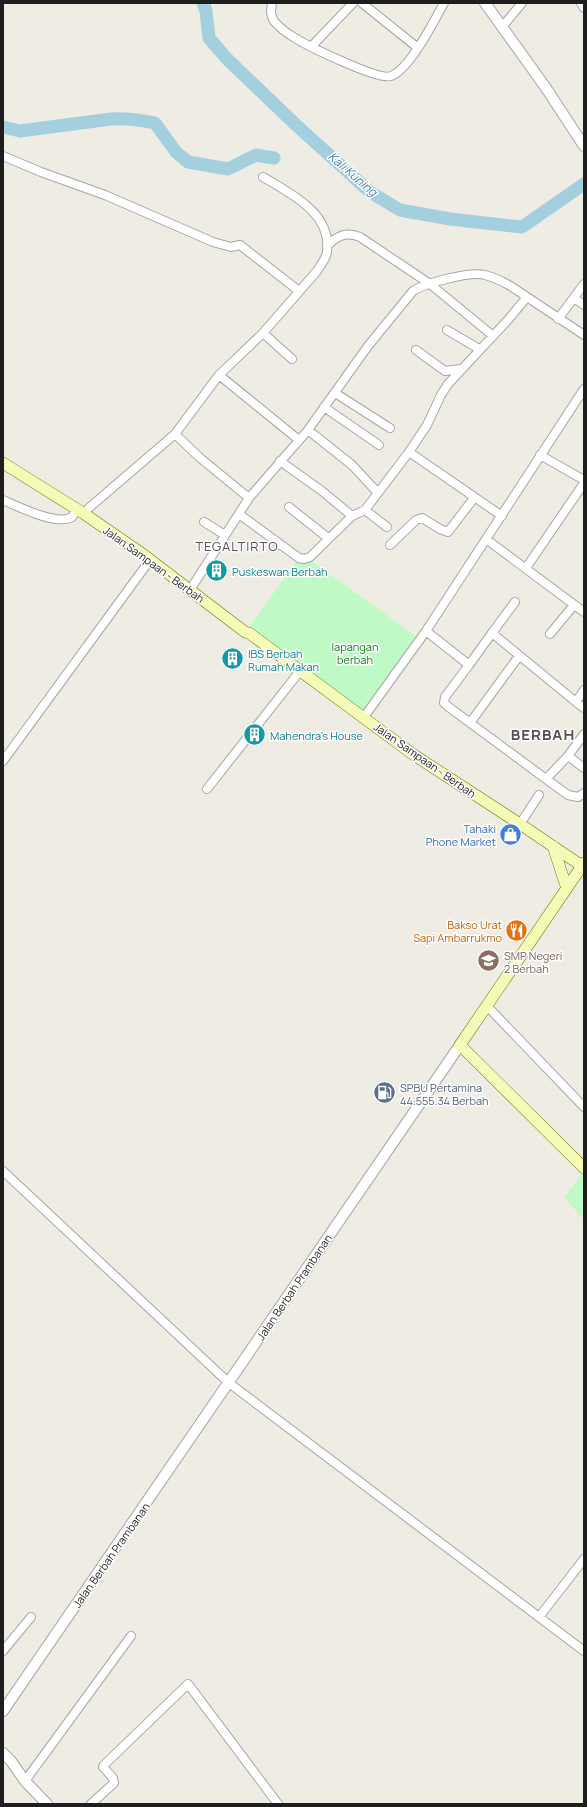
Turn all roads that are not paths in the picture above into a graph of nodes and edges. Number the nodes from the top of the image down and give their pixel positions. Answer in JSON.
{"nodes":[{"id":1,"x":272,"y":3,"type":"edge"},
{"id":2,"x":353,"y":3,"type":"edge"},
{"id":3,"x":362,"y":3,"type":"edge"},
{"id":4,"x":444,"y":3,"type":"edge"},
{"id":5,"x":485,"y":3,"type":"edge"},
{"id":6,"x":522,"y":3,"type":"edge"},
{"id":7,"x":581,"y":3,"type":"edge"},
{"id":8,"x":584,"y":8,"type":"edge"},
{"id":9,"x":502,"y":27,"type":"junction"},
{"id":10,"x":311,"y":47,"type":"junction"},
{"id":11,"x":418,"y":48,"type":"junction"},
{"id":12,"x":584,"y":146,"type":"edge"},
{"id":13,"x":3,"y":156,"type":"edge"},
{"id":14,"x":263,"y":177,"type":"dead end"},
{"id":15,"x":327,"y":246,"type":"junction"},
{"id":16,"x":430,"y":284,"type":"junction"},
{"id":17,"x":584,"y":284,"type":"edge"},
{"id":18,"x":299,"y":291,"type":"junction"},
{"id":19,"x":527,"y":297,"type":"junction"},
{"id":20,"x":574,"y":298,"type":"junction"},
{"id":21,"x":584,"y":305,"type":"edge"},
{"id":22,"x":558,"y":319,"type":"junction"},
{"id":23,"x":447,"y":330,"type":"dead end"},
{"id":24,"x":263,"y":332,"type":"junction"},
{"id":25,"x":492,"y":335,"type":"junction"},
{"id":26,"x":584,"y":335,"type":"edge"},
{"id":27,"x":479,"y":349,"type":"junction"},
{"id":28,"x":416,"y":350,"type":"dead end"},
{"id":29,"x":292,"y":359,"type":"dead end"},
{"id":30,"x":461,"y":369,"type":"junction"},
{"id":31,"x":219,"y":375,"type":"junction"},
{"id":32,"x":584,"y":389,"type":"edge"},
{"id":33,"x":335,"y":393,"type":"junction"},
{"id":34,"x":324,"y":407,"type":"junction"},
{"id":35,"x":390,"y":428,"type":"dead end"},
{"id":36,"x":308,"y":430,"type":"junction"},
{"id":37,"x":175,"y":434,"type":"junction"},
{"id":38,"x":298,"y":440,"type":"junction"},
{"id":39,"x":379,"y":445,"type":"dead end"},
{"id":40,"x":409,"y":452,"type":"junction"},
{"id":41,"x":540,"y":455,"type":"junction"},
{"id":42,"x":280,"y":461,"type":"junction"},
{"id":43,"x":3,"y":463,"type":"edge"},
{"id":44,"x":584,"y":480,"type":"edge"},
{"id":45,"x":584,"y":483,"type":"edge"},
{"id":46,"x":378,"y":493,"type":"junction"},
{"id":47,"x":249,"y":498,"type":"junction"},
{"id":48,"x":474,"y":498,"type":"junction"},
{"id":49,"x":3,"y":500,"type":"edge"},
{"id":50,"x":289,"y":506,"type":"dead end"},
{"id":51,"x":365,"y":510,"type":"junction"},
{"id":52,"x":80,"y":511,"type":"junction"},
{"id":53,"x":239,"y":514,"type":"junction"},
{"id":54,"x":352,"y":516,"type":"junction"},
{"id":55,"x":502,"y":516,"type":"junction"},
{"id":56,"x":204,"y":522,"type":"dead end"},
{"id":57,"x":387,"y":527,"type":"dead end"},
{"id":58,"x":225,"y":535,"type":"junction"},
{"id":59,"x":328,"y":538,"type":"junction"},
{"id":60,"x":486,"y":539,"type":"junction"},
{"id":61,"x":390,"y":545,"type":"dead end"},
{"id":62,"x":150,"y":560,"type":"junction"},
{"id":63,"x":526,"y":568,"type":"junction"},
{"id":64,"x":190,"y":590,"type":"junction"},
{"id":65,"x":515,"y":602,"type":"dead end"},
{"id":66,"x":574,"y":605,"type":"junction"},
{"id":67,"x":584,"y":612,"type":"edge"},
{"id":68,"x":426,"y":631,"type":"junction"},
{"id":69,"x":492,"y":633,"type":"junction"},
{"id":70,"x":550,"y":634,"type":"dead end"},
{"id":71,"x":519,"y":656,"type":"junction"},
{"id":72,"x":469,"y":665,"type":"junction"},
{"id":73,"x":300,"y":671,"type":"junction"},
{"id":74,"x":584,"y":690,"type":"edge"},
{"id":75,"x":576,"y":702,"type":"junction"},
{"id":76,"x":584,"y":708,"type":"edge"},
{"id":77,"x":364,"y":718,"type":"junction"},
{"id":78,"x":470,"y":723,"type":"junction"},
{"id":79,"x":584,"y":734,"type":"edge"},
{"id":80,"x":568,"y":756,"type":"junction"},
{"id":81,"x":3,"y":761,"type":"edge"},
{"id":82,"x":584,"y":768,"type":"edge"},
{"id":83,"x":546,"y":780,"type":"junction"},
{"id":84,"x":207,"y":789,"type":"dead end"},
{"id":85,"x":584,"y":793,"type":"edge"},
{"id":86,"x":539,"y":795,"type":"dead end"},
{"id":87,"x":520,"y":824,"type":"junction"},
{"id":88,"x":553,"y":846,"type":"junction"},
{"id":89,"x":583,"y":866,"type":"edge"},
{"id":90,"x":568,"y":886,"type":"junction"},
{"id":91,"x":487,"y":1006,"type":"junction"},
{"id":92,"x":460,"y":1045,"type":"junction"},
{"id":93,"x":584,"y":1107,"type":"edge"},
{"id":94,"x":584,"y":1168,"type":"edge"},
{"id":95,"x":3,"y":1171,"type":"edge"},
{"id":96,"x":229,"y":1383,"type":"junction"},
{"id":97,"x":584,"y":1559,"type":"edge"},
{"id":98,"x":31,"y":1617,"type":"dead end"},
{"id":99,"x":539,"y":1617,"type":"junction"},
{"id":100,"x":131,"y":1636,"type":"dead end"},
{"id":101,"x":3,"y":1651,"type":"edge"},
{"id":102,"x":584,"y":1651,"type":"edge"},
{"id":103,"x":3,"y":1711,"type":"edge"},
{"id":104,"x":3,"y":1753,"type":"edge"},
{"id":105,"x":25,"y":1781,"type":"junction"},
{"id":106,"x":47,"y":1804,"type":"edge"},
{"id":107,"x":91,"y":1804,"type":"edge"},
{"id":108,"x":278,"y":1804,"type":"edge"}],
"edges":[{"from":1,"to":10,"type":"street"},
{"from":2,"to":10,"type":"street"},
{"from":3,"to":11,"type":"street"},
{"from":4,"to":11,"type":"street"},
{"from":5,"to":9,"type":"street"},
{"from":6,"to":9,"type":"street"},
{"from":7,"to":8,"type":"street"},
{"from":9,"to":12,"type":"street"},
{"from":10,"to":11,"type":"street"},
{"from":13,"to":18,"type":"street"},
{"from":14,"to":15,"type":"street"},
{"from":15,"to":16,"type":"street"},
{"from":15,"to":18,"type":"street"},
{"from":16,"to":19,"type":"street"},
{"from":16,"to":25,"type":"street"},
{"from":16,"to":33,"type":"street"},
{"from":17,"to":20,"type":"street"},
{"from":18,"to":24,"type":"street"},
{"from":19,"to":22,"type":"street"},
{"from":19,"to":25,"type":"street"},
{"from":20,"to":21,"type":"street"},
{"from":20,"to":22,"type":"street"},
{"from":22,"to":26,"type":"street"},
{"from":23,"to":27,"type":"street"},
{"from":24,"to":29,"type":"street"},
{"from":24,"to":31,"type":"street"},
{"from":25,"to":27,"type":"street"},
{"from":27,"to":30,"type":"street"},
{"from":28,"to":30,"type":"street"},
{"from":30,"to":40,"type":"street"},
{"from":31,"to":37,"type":"street"},
{"from":31,"to":38,"type":"street"},
{"from":32,"to":41,"type":"street"},
{"from":33,"to":34,"type":"street"},
{"from":33,"to":35,"type":"street"},
{"from":34,"to":36,"type":"street"},
{"from":34,"to":39,"type":"street"},
{"from":36,"to":38,"type":"street"},
{"from":36,"to":46,"type":"street"},
{"from":37,"to":47,"type":"street"},
{"from":37,"to":52,"type":"street"},
{"from":38,"to":42,"type":"street"},
{"from":40,"to":46,"type":"street"},
{"from":40,"to":48,"type":"street"},
{"from":41,"to":44,"type":"street"},
{"from":41,"to":55,"type":"street"},
{"from":42,"to":47,"type":"street"},
{"from":42,"to":54,"type":"street"},
{"from":43,"to":52,"type":"main road","name":"Jalan Sampaan - Berbah"},
{"from":45,"to":63,"type":"street"},
{"from":46,"to":51,"type":"street"},
{"from":47,"to":53,"type":"street"},
{"from":48,"to":55,"type":"street"},
{"from":48,"to":61,"type":"street"},
{"from":49,"to":52,"type":"street"},
{"from":50,"to":59,"type":"street"},
{"from":51,"to":54,"type":"street"},
{"from":51,"to":57,"type":"street"},
{"from":52,"to":62,"type":"main road","name":"Jalan Sampaan - Berbah"},
{"from":53,"to":58,"type":"street"},
{"from":53,"to":59,"type":"street"},
{"from":54,"to":59,"type":"street"},
{"from":55,"to":60,"type":"street"},
{"from":56,"to":58,"type":"street"},
{"from":58,"to":64,"type":"street"},
{"from":60,"to":63,"type":"street"},
{"from":60,"to":68,"type":"street"},
{"from":62,"to":64,"type":"main road","name":"Jalan Sampaan - Berbah"},
{"from":62,"to":81,"type":"street"},
{"from":63,"to":66,"type":"street"},
{"from":64,"to":73,"type":"main road","name":"Jalan Sampaan - Berbah"},
{"from":65,"to":69,"type":"street"},
{"from":66,"to":67,"type":"street"},
{"from":66,"to":70,"type":"street"},
{"from":68,"to":72,"type":"street"},
{"from":68,"to":77,"type":"street"},
{"from":69,"to":71,"type":"street"},
{"from":69,"to":72,"type":"street"},
{"from":71,"to":75,"type":"street"},
{"from":71,"to":78,"type":"street"},
{"from":72,"to":78,"type":"street"},
{"from":73,"to":77,"type":"main road","name":"Jalan Sampaan - Berbah"},
{"from":73,"to":84,"type":"street"},
{"from":74,"to":75,"type":"street"},
{"from":75,"to":76,"type":"street"},
{"from":77,"to":87,"type":"main road","name":"Jalan Sampaan - Berbah"},
{"from":78,"to":83,"type":"street"},
{"from":79,"to":80,"type":"street"},
{"from":80,"to":82,"type":"street"},
{"from":80,"to":83,"type":"street"},
{"from":83,"to":85,"type":"street"},
{"from":86,"to":87,"type":"street"},
{"from":87,"to":88,"type":"main road","name":"Jalan Sampaan - Berbah"},
{"from":88,"to":89,"type":"main road","name":"Jalan Sampaan - Berbah"},
{"from":88,"to":90,"type":"main road"},
{"from":89,"to":90,"type":"main road","name":"Jalan Berbah Prambanan"},
{"from":90,"to":91,"type":"main road","name":"Jalan Berbah Prambanan"},
{"from":91,"to":92,"type":"main road","name":"Jalan Berbah Prambanan"},
{"from":91,"to":93,"type":"street"},
{"from":92,"to":94,"type":"main road"},
{"from":92,"to":96,"type":"street","name":"Jalan Berbah Prambanan"},
{"from":95,"to":96,"type":"street"},
{"from":96,"to":99,"type":"street"},
{"from":96,"to":103,"type":"street","name":"Jalan Berbah Prambanan"},
{"from":97,"to":99,"type":"street"},
{"from":98,"to":101,"type":"street"},
{"from":99,"to":102,"type":"street"},
{"from":100,"to":105,"type":"street"},
{"from":104,"to":105,"type":"street"},
{"from":105,"to":106,"type":"street"},
{"from":107,"to":108,"type":"street"}]}
